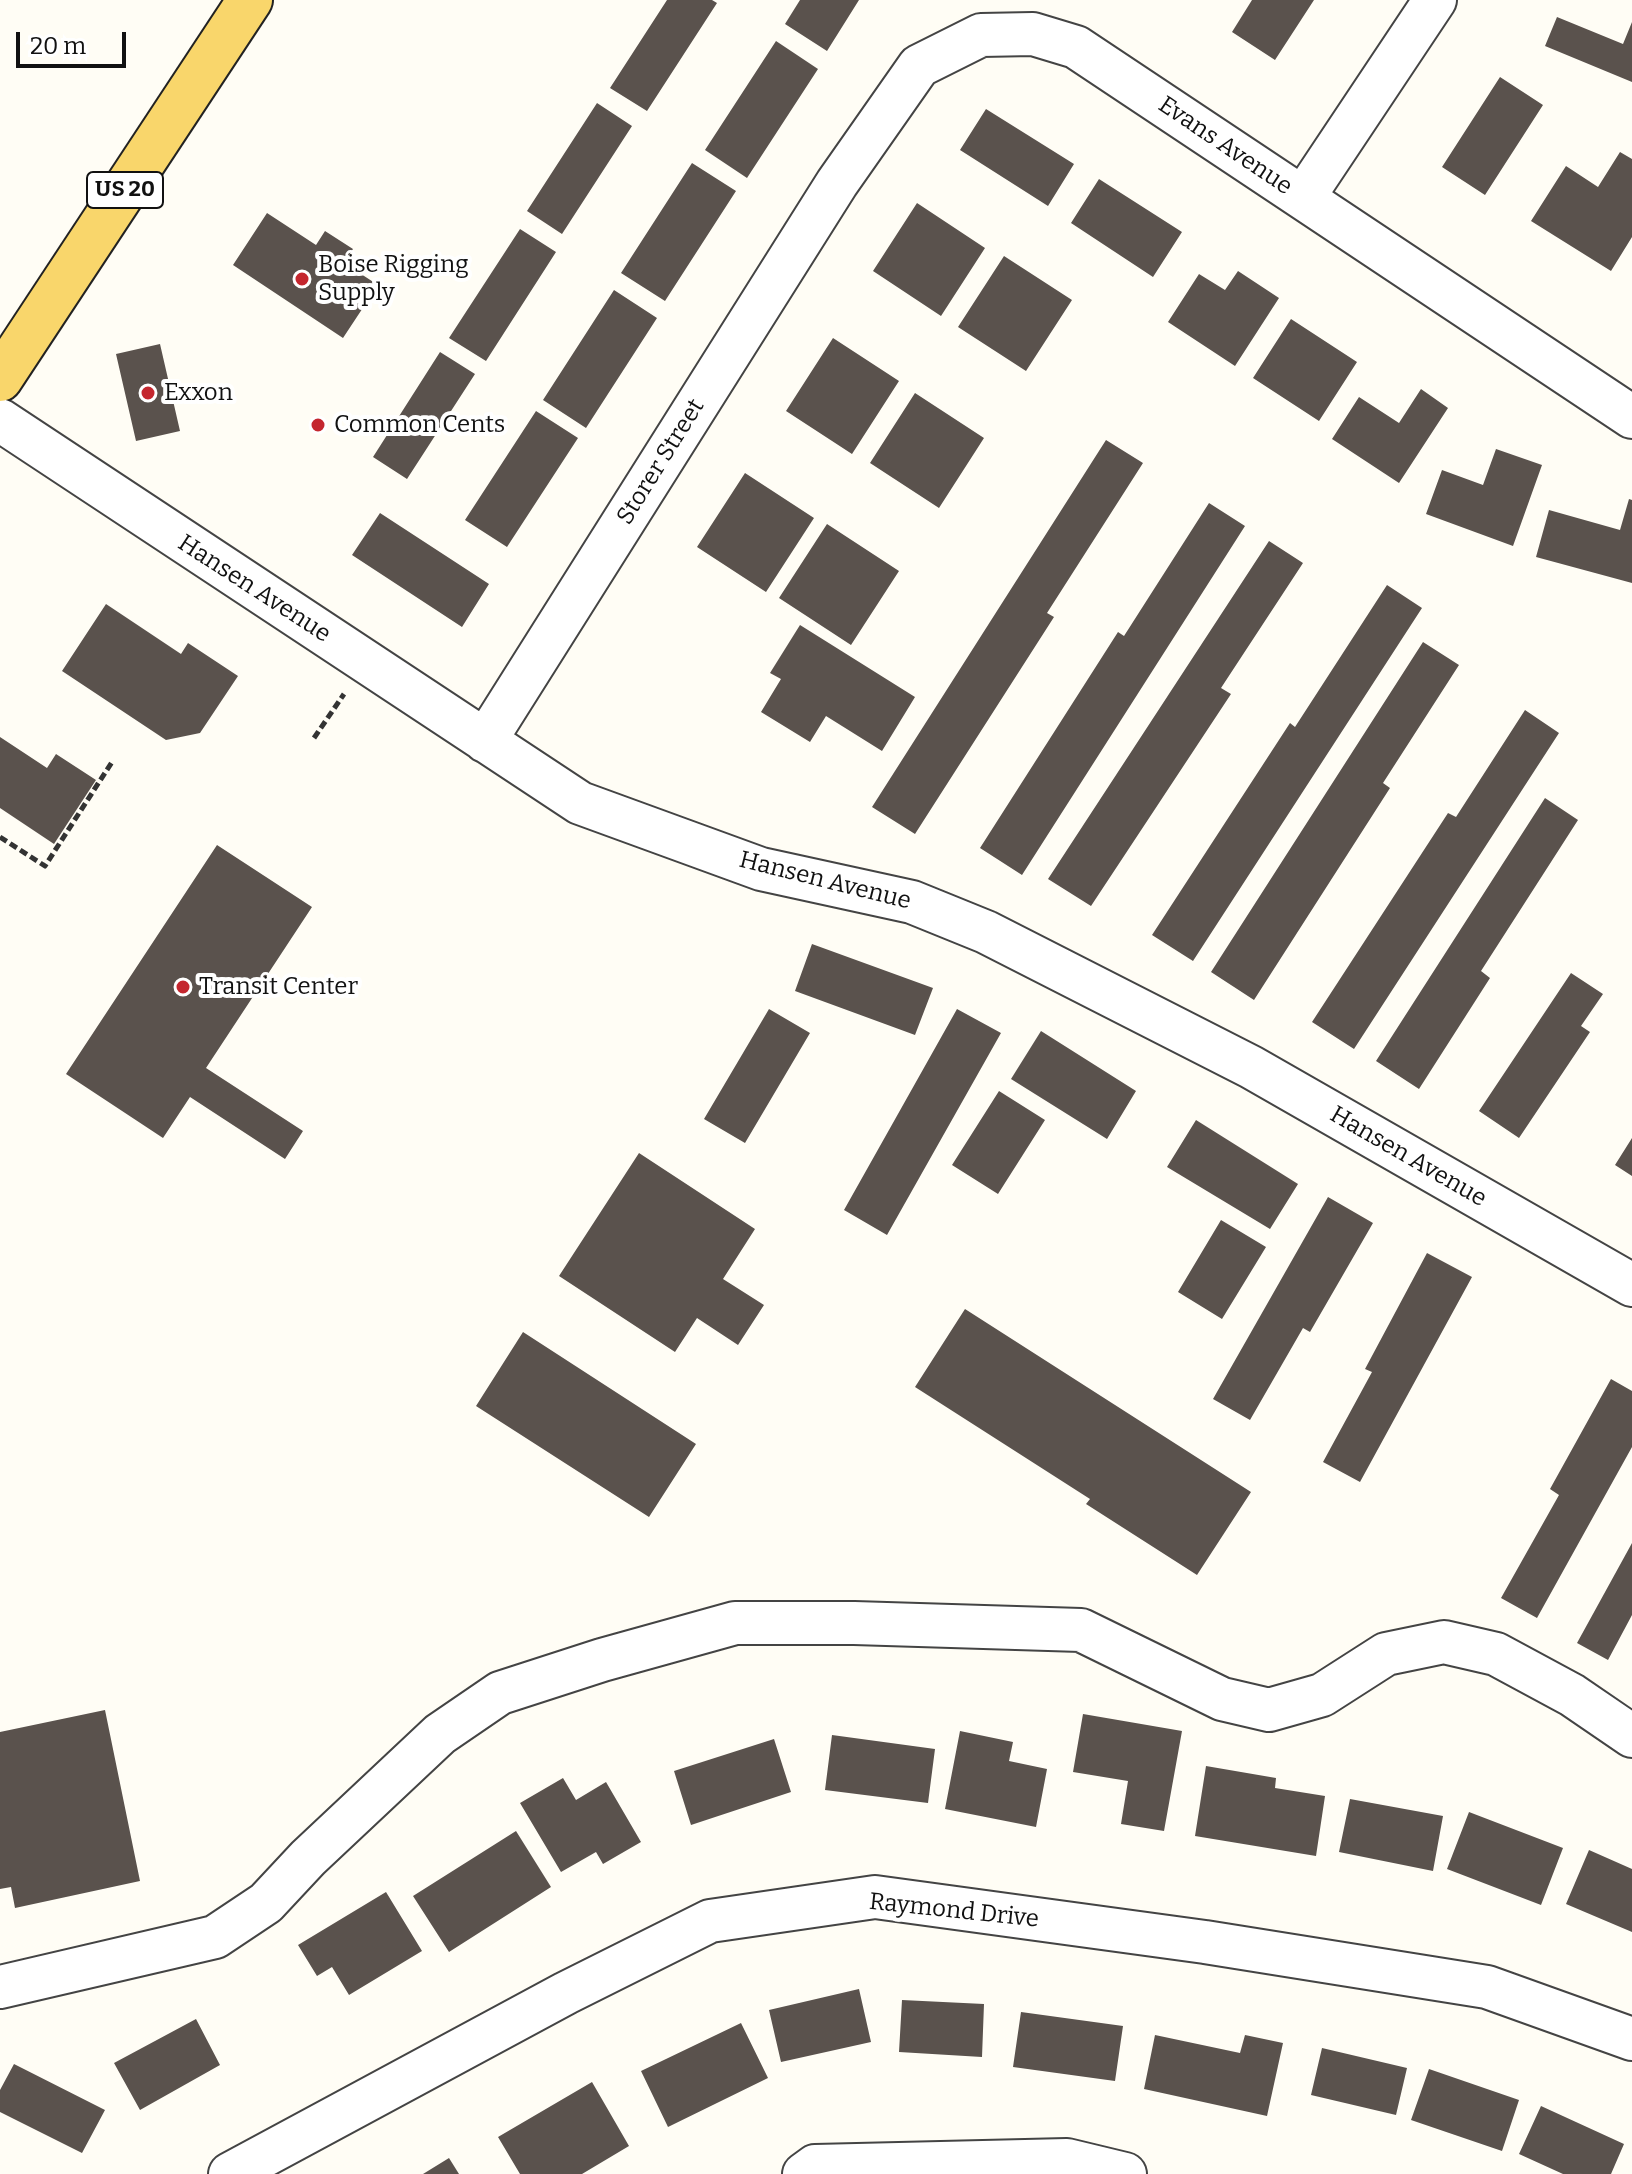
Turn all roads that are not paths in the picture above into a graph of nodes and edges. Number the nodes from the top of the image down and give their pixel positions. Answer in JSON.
{"nodes":[{"id":1,"x":250,"y":0,"type":"edge"},
{"id":2,"x":1435,"y":0,"type":"edge"},
{"id":3,"x":837,"y":183,"type":"joint"},
{"id":4,"x":1303,"y":198,"type":"junction"},
{"id":5,"x":0,"y":379,"type":"edge"},
{"id":6,"x":1632,"y":417,"type":"edge"},
{"id":7,"x":0,"y":420,"type":"edge"},
{"id":8,"x":485,"y":741,"type":"junction"},
{"id":9,"x":1632,"y":1285,"type":"edge"},
{"id":10,"x":1632,"y":1736,"type":"edge"},
{"id":11,"x":0,"y":1987,"type":"edge"},
{"id":12,"x":1632,"y":2039,"type":"edge"},
{"id":13,"x":230,"y":2174,"type":"edge"},
{"id":14,"x":804,"y":2174,"type":"edge"},
{"id":15,"x":1125,"y":2174,"type":"edge"}],
"edges":[{"from":1,"to":5,"type":"main road","number":"US 20"},
{"from":2,"to":4,"type":"street"},
{"from":3,"to":4,"type":"street","name":"Evans Avenue"},
{"from":3,"to":8,"type":"street","name":"Storer Street"},
{"from":4,"to":6,"type":"street","name":"Evans Avenue"},
{"from":7,"to":8,"type":"street","name":"Hansen Avenue"},
{"from":8,"to":9,"type":"street","name":"Hansen Avenue"},
{"from":10,"to":11,"type":"street"},
{"from":12,"to":13,"type":"street","name":"Raymond Drive"},
{"from":14,"to":15,"type":"street"}]}
